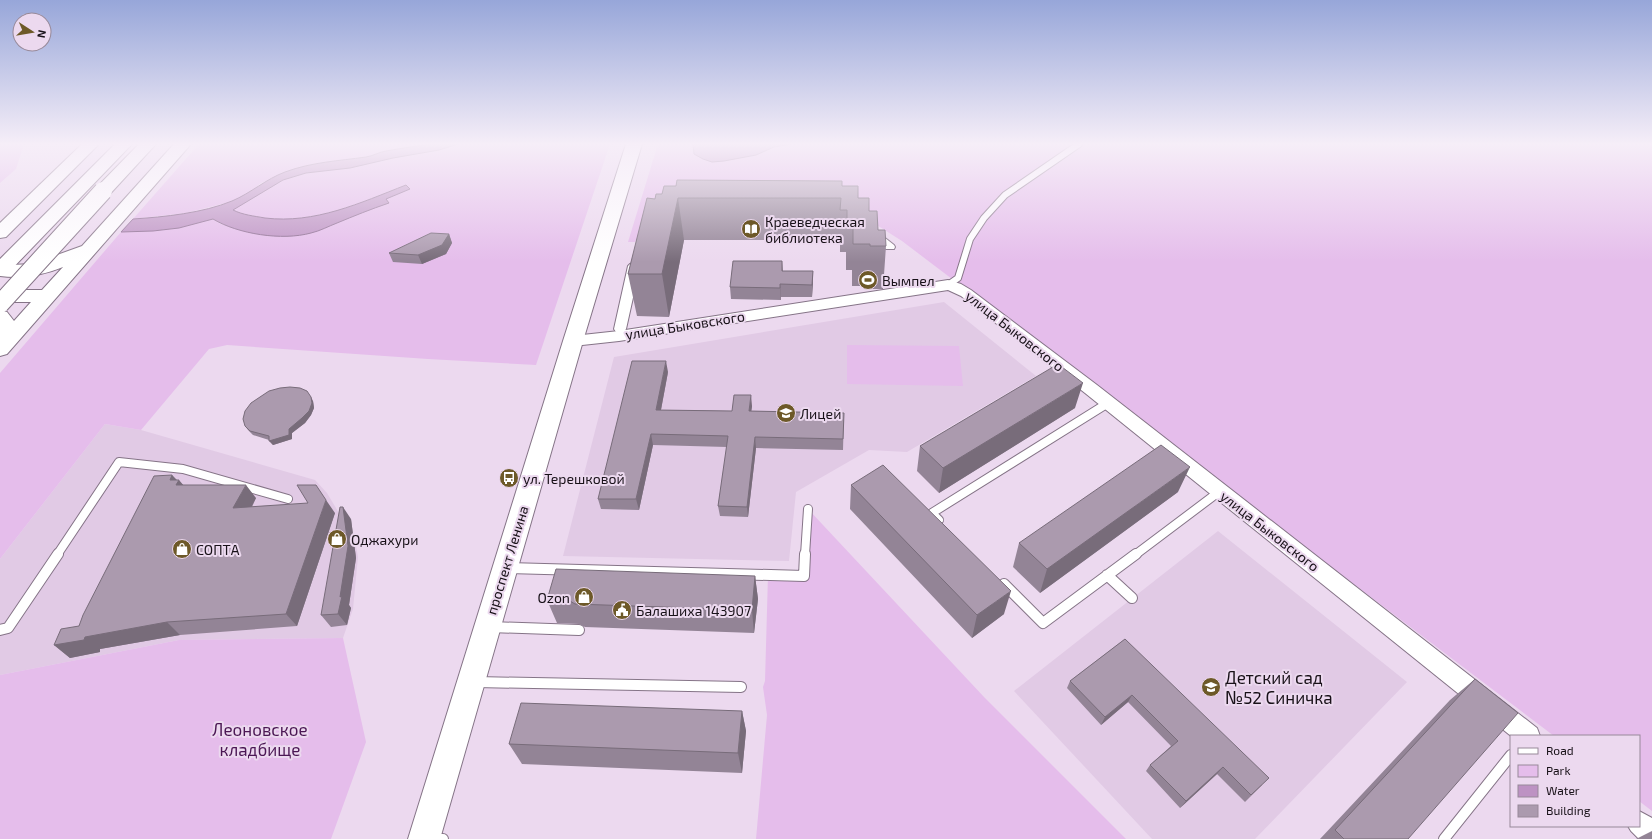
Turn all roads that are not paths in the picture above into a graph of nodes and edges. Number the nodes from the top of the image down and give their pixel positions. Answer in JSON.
{"nodes":[{"id":1,"x":51,"y":183,"type":"edge"},
{"id":2,"x":85,"y":183,"type":"edge"},
{"id":3,"x":111,"y":183,"type":"edge"},
{"id":4,"x":148,"y":183,"type":"edge"},
{"id":5,"x":622,"y":183,"type":"edge"},
{"id":6,"x":1022,"y":183,"type":"edge"},
{"id":7,"x":861,"y":224,"type":"edge"},
{"id":8,"x":0,"y":232,"type":"edge"},
{"id":9,"x":97,"y":241,"type":"junction"},
{"id":10,"x":890,"y":247,"type":"dead end"},
{"id":11,"x":636,"y":253,"type":"edge"},
{"id":12,"x":0,"y":270,"type":"edge"},
{"id":13,"x":0,"y":285,"type":"edge"},
{"id":14,"x":948,"y":285,"type":"junction"},
{"id":15,"x":53,"y":290,"type":"junction"},
{"id":16,"x":0,"y":296,"type":"edge"},
{"id":17,"x":0,"y":304,"type":"edge"},
{"id":18,"x":0,"y":317,"type":"edge"},
{"id":19,"x":620,"y":328,"type":"dead end"},
{"id":20,"x":573,"y":341,"type":"junction"},
{"id":21,"x":4,"y":344,"type":"edge"},
{"id":22,"x":1108,"y":403,"type":"junction"},
{"id":23,"x":1220,"y":491,"type":"junction"},
{"id":24,"x":288,"y":498,"type":"dead end"},
{"id":25,"x":808,"y":509,"type":"dead end"},
{"id":26,"x":943,"y":524,"type":"edge"},
{"id":27,"x":505,"y":568,"type":"junction"},
{"id":28,"x":1107,"y":575,"type":"junction"},
{"id":29,"x":999,"y":579,"type":"edge"},
{"id":30,"x":1132,"y":598,"type":"dead end"},
{"id":31,"x":487,"y":627,"type":"junction"},
{"id":32,"x":0,"y":630,"type":"edge"},
{"id":33,"x":579,"y":630,"type":"dead end"},
{"id":34,"x":471,"y":682,"type":"junction"},
{"id":35,"x":741,"y":687,"type":"dead end"},
{"id":36,"x":1526,"y":735,"type":"edge"},
{"id":37,"x":1510,"y":756,"type":"edge"},
{"id":38,"x":1640,"y":825,"type":"edge"},
{"id":39,"x":1652,"y":834,"type":"edge"},
{"id":40,"x":431,"y":839,"type":"edge"},
{"id":41,"x":1444,"y":839,"type":"edge"}],
"edges":[{"from":1,"to":8,"type":"main road"},
{"from":2,"to":12,"type":"main road"},
{"from":3,"to":17,"type":"main road","bridge":true},
{"from":4,"to":9,"type":"main road"},
{"from":5,"to":20,"type":"main road","name":"проспект Ленина"},
{"from":6,"to":14,"type":"lane"},
{"from":7,"to":10,"type":"street"},
{"from":9,"to":12,"type":"main road"},
{"from":9,"to":15,"type":"main road"},
{"from":11,"to":19,"type":"street"},
{"from":13,"to":15,"type":"main road"},
{"from":14,"to":20,"type":"street","name":"улица Быковского"},
{"from":14,"to":22,"type":"street","name":"улица Быковского"},
{"from":15,"to":16,"type":"main road"},
{"from":15,"to":21,"type":"main road"},
{"from":18,"to":21,"type":"main road"},
{"from":20,"to":27,"type":"main road","name":"проспект Ленина"},
{"from":22,"to":23,"type":"street","name":"улица Быковского"},
{"from":22,"to":26,"type":"lane"},
{"from":23,"to":28,"type":"lane"},
{"from":23,"to":36,"type":"street","name":"улица Быковского"},
{"from":24,"to":32,"type":"lane"},
{"from":25,"to":27,"type":"lane"},
{"from":27,"to":31,"type":"main road","name":"проспект Ленина"},
{"from":28,"to":29,"type":"lane"},
{"from":28,"to":30,"type":"lane"},
{"from":31,"to":33,"type":"lane"},
{"from":31,"to":34,"type":"main road","name":"проспект Ленина"},
{"from":34,"to":35,"type":"lane"},
{"from":34,"to":40,"type":"main road","name":"проспект Ленина"},
{"from":37,"to":41,"type":"lane"},
{"from":38,"to":39,"type":"street"}]}
